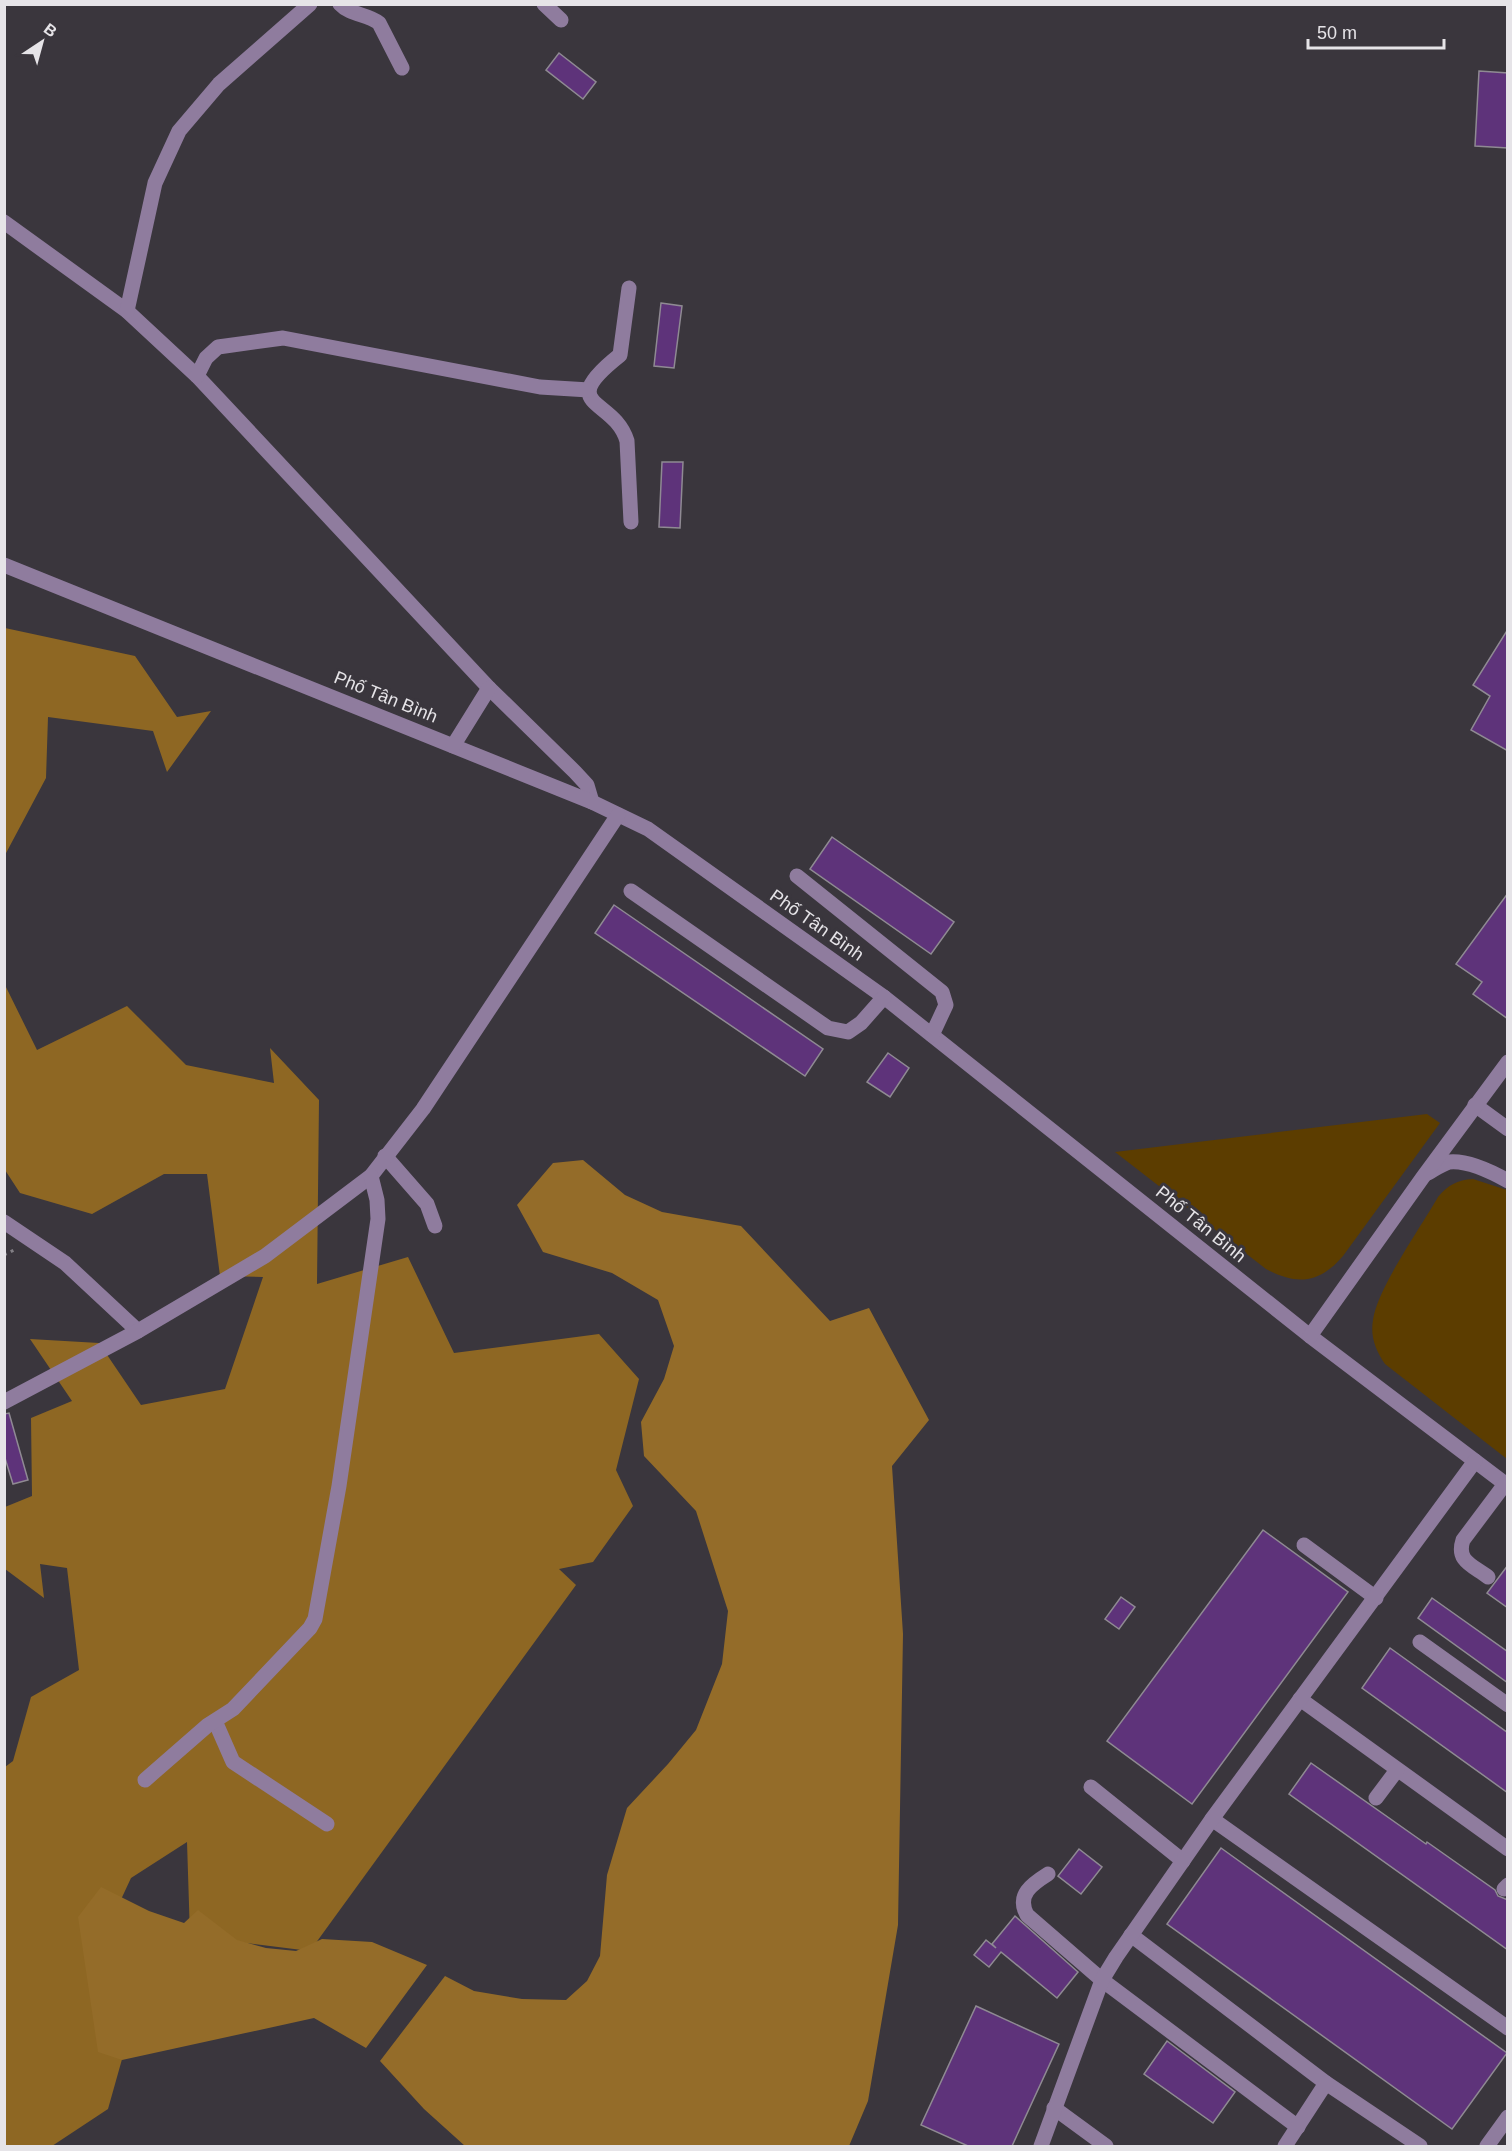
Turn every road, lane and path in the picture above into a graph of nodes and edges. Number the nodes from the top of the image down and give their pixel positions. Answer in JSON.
{"nodes":[{"id":1,"x":310,"y":4,"type":"edge"},
{"id":2,"x":340,"y":4,"type":"edge"},
{"id":3,"x":544,"y":4,"type":"edge"},
{"id":4,"x":561,"y":20,"type":"dead end"},
{"id":5,"x":402,"y":68,"type":"dead end"},
{"id":6,"x":4,"y":222,"type":"edge"},
{"id":7,"x":630,"y":288,"type":"dead end"},
{"id":8,"x":127,"y":311,"type":"junction"},
{"id":9,"x":197,"y":376,"type":"junction"},
{"id":10,"x":589,"y":390,"type":"junction"},
{"id":11,"x":631,"y":522,"type":"dead end"},
{"id":12,"x":4,"y":564,"type":"edge"},
{"id":13,"x":489,"y":688,"type":"junction"},
{"id":14,"x":453,"y":746,"type":"junction"},
{"id":15,"x":592,"y":802,"type":"junction"},
{"id":16,"x":618,"y":815,"type":"junction"},
{"id":17,"x":797,"y":876,"type":"dead end"},
{"id":18,"x":631,"y":891,"type":"dead end"},
{"id":19,"x":884,"y":997,"type":"junction"},
{"id":20,"x":932,"y":1035,"type":"junction"},
{"id":21,"x":1508,"y":1062,"type":"edge"},
{"id":22,"x":1475,"y":1105,"type":"junction"},
{"id":23,"x":1508,"y":1129,"type":"edge"},
{"id":24,"x":385,"y":1156,"type":"junction"},
{"id":25,"x":371,"y":1176,"type":"junction"},
{"id":26,"x":1423,"y":1177,"type":"junction"},
{"id":27,"x":1508,"y":1181,"type":"edge"},
{"id":28,"x":4,"y":1222,"type":"edge"},
{"id":29,"x":435,"y":1226,"type":"dead end"},
{"id":30,"x":138,"y":1331,"type":"junction"},
{"id":31,"x":1310,"y":1336,"type":"junction"},
{"id":32,"x":4,"y":1402,"type":"edge"},
{"id":33,"x":1475,"y":1461,"type":"junction"},
{"id":34,"x":1506,"y":1485,"type":"edge"},
{"id":35,"x":1304,"y":1545,"type":"dead end"},
{"id":36,"x":1488,"y":1577,"type":"dead end"},
{"id":37,"x":1376,"y":1598,"type":"junction"},
{"id":38,"x":1420,"y":1642,"type":"dead end"},
{"id":39,"x":1300,"y":1699,"type":"junction"},
{"id":40,"x":1508,"y":1704,"type":"edge"},
{"id":41,"x":215,"y":1721,"type":"junction"},
{"id":42,"x":1397,"y":1770,"type":"junction"},
{"id":43,"x":145,"y":1780,"type":"dead end"},
{"id":44,"x":1091,"y":1787,"type":"dead end"},
{"id":45,"x":1377,"y":1798,"type":"dead end"},
{"id":46,"x":1212,"y":1819,"type":"junction"},
{"id":47,"x":327,"y":1824,"type":"dead end"},
{"id":48,"x":1508,"y":1849,"type":"edge"},
{"id":49,"x":1183,"y":1861,"type":"junction"},
{"id":50,"x":1048,"y":1874,"type":"dead end"},
{"id":51,"x":1131,"y":1935,"type":"junction"},
{"id":52,"x":1102,"y":1980,"type":"junction"},
{"id":53,"x":1508,"y":2028,"type":"edge"},
{"id":54,"x":1326,"y":2083,"type":"junction"},
{"id":55,"x":1054,"y":2108,"type":"junction"},
{"id":56,"x":1508,"y":2117,"type":"edge"},
{"id":57,"x":1298,"y":2127,"type":"junction"},
{"id":58,"x":1041,"y":2146,"type":"edge"},
{"id":59,"x":1106,"y":2146,"type":"edge"},
{"id":60,"x":1285,"y":2146,"type":"edge"},
{"id":61,"x":1420,"y":2146,"type":"edge"},
{"id":62,"x":1487,"y":2146,"type":"edge"}],
"edges":[{"from":1,"to":8,"type":"street"},
{"from":2,"to":5,"type":"street"},
{"from":3,"to":4,"type":"street"},
{"from":6,"to":8,"type":"street"},
{"from":7,"to":10,"type":"street"},
{"from":8,"to":9,"type":"street"},
{"from":9,"to":10,"type":"street"},
{"from":9,"to":13,"type":"street"},
{"from":10,"to":11,"type":"street"},
{"from":12,"to":14,"type":"street","name":"Phố Tân Bình"},
{"from":13,"to":14,"type":"street"},
{"from":13,"to":15,"type":"street"},
{"from":14,"to":15,"type":"street","name":"Phố Tân Bình"},
{"from":15,"to":16,"type":"street","name":"Phố Tân Bình"},
{"from":16,"to":19,"type":"street","name":"Phố Tân Bình"},
{"from":16,"to":24,"type":"street"},
{"from":17,"to":20,"type":"street"},
{"from":18,"to":19,"type":"street"},
{"from":19,"to":20,"type":"street","name":"Phố Tân Bình"},
{"from":20,"to":31,"type":"street","name":"Phố Tân Bình"},
{"from":21,"to":22,"type":"street"},
{"from":22,"to":23,"type":"street"},
{"from":22,"to":26,"type":"street"},
{"from":24,"to":25,"type":"street"},
{"from":24,"to":29,"type":"street"},
{"from":25,"to":30,"type":"street"},
{"from":25,"to":41,"type":"street"},
{"from":26,"to":27,"type":"street"},
{"from":26,"to":31,"type":"street"},
{"from":28,"to":30,"type":"street"},
{"from":30,"to":32,"type":"street"},
{"from":31,"to":33,"type":"street","name":"Phố Tân Bình"},
{"from":33,"to":34,"type":"street","name":"Phố Tân Bình"},
{"from":33,"to":37,"type":"street"},
{"from":34,"to":36,"type":"street"},
{"from":35,"to":37,"type":"street"},
{"from":37,"to":39,"type":"street"},
{"from":38,"to":40,"type":"street"},
{"from":39,"to":42,"type":"street"},
{"from":39,"to":46,"type":"street"},
{"from":41,"to":43,"type":"street"},
{"from":41,"to":47,"type":"street"},
{"from":42,"to":45,"type":"street"},
{"from":42,"to":48,"type":"street"},
{"from":44,"to":49,"type":"street"},
{"from":46,"to":49,"type":"street"},
{"from":46,"to":53,"type":"street"},
{"from":49,"to":51,"type":"street"},
{"from":50,"to":52,"type":"street"},
{"from":51,"to":52,"type":"street"},
{"from":51,"to":54,"type":"street"},
{"from":52,"to":55,"type":"street"},
{"from":52,"to":57,"type":"street"},
{"from":54,"to":57,"type":"street"},
{"from":54,"to":61,"type":"street"},
{"from":55,"to":58,"type":"street"},
{"from":55,"to":59,"type":"street"},
{"from":56,"to":62,"type":"street"},
{"from":57,"to":60,"type":"street"}]}
